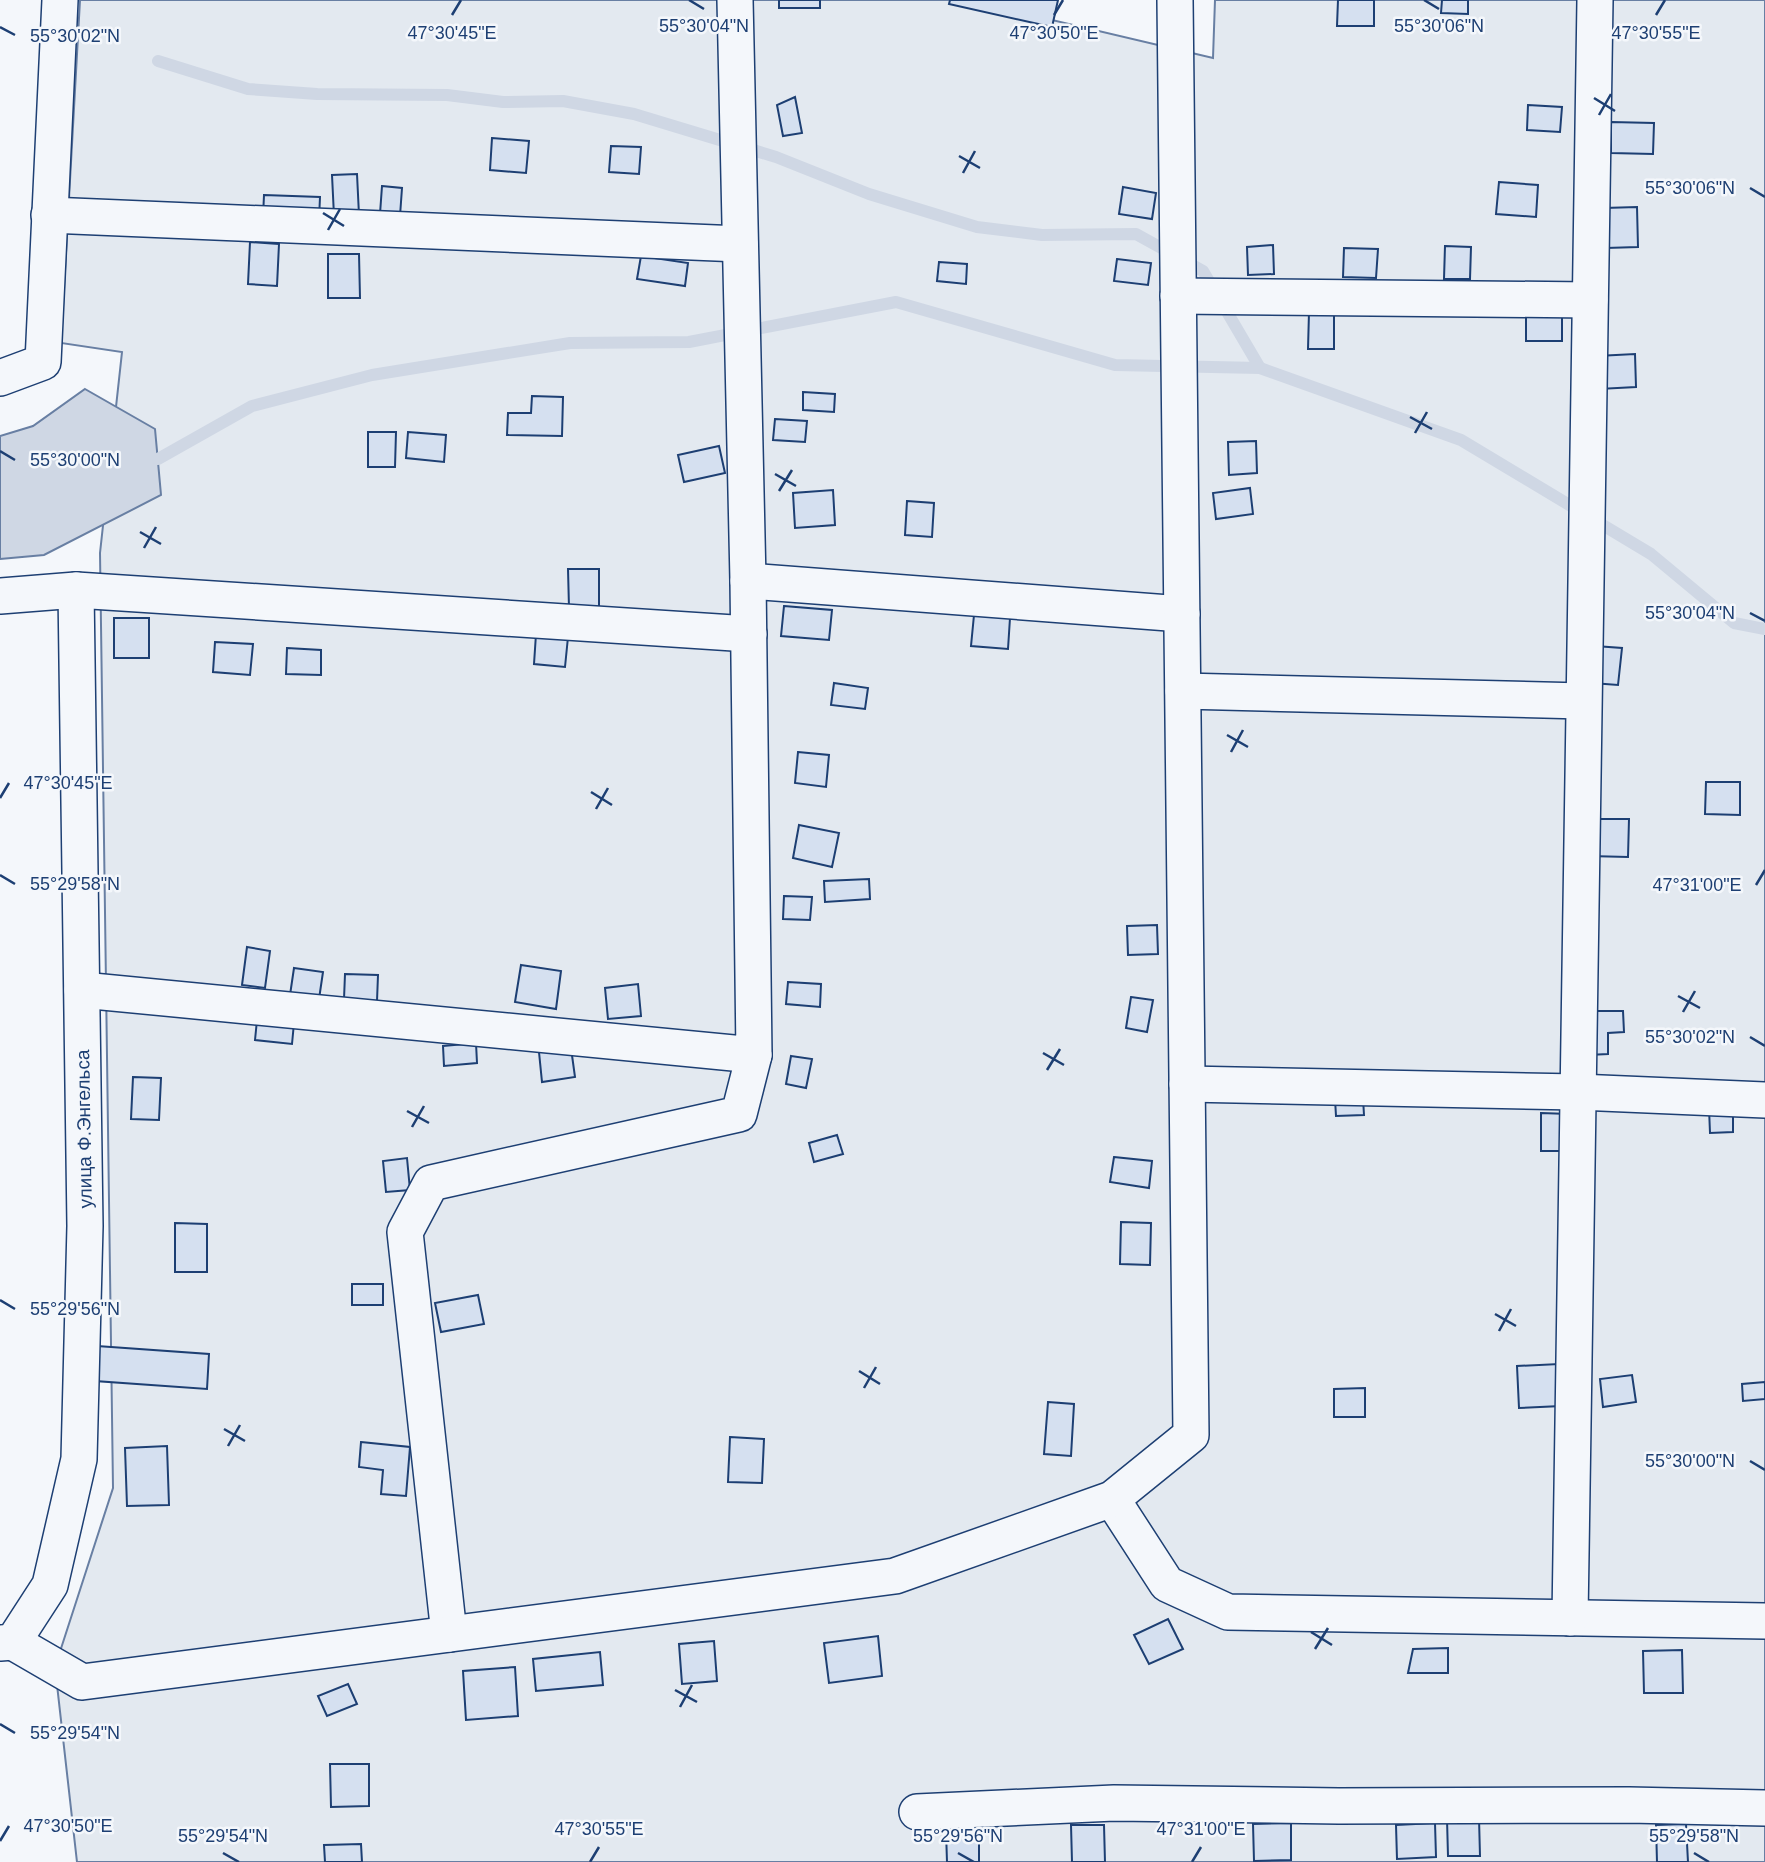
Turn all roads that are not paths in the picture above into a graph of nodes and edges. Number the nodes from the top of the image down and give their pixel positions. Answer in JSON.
{"nodes":[{"id":1,"x":60,"y":0,"type":"edge"},
{"id":2,"x":735,"y":0,"type":"edge"},
{"id":3,"x":1175,"y":0,"type":"edge"},
{"id":4,"x":1595,"y":0,"type":"edge"},
{"id":5,"x":49,"y":215,"type":"junction"},
{"id":6,"x":740,"y":244,"type":"junction"},
{"id":7,"x":1178,"y":296,"type":"junction"},
{"id":8,"x":1590,"y":300,"type":"junction"},
{"id":9,"x":0,"y":378,"type":"edge"},
{"id":10,"x":748,"y":581,"type":"junction"},
{"id":11,"x":76,"y":590,"type":"junction"},
{"id":12,"x":0,"y":596,"type":"edge"},
{"id":13,"x":1182,"y":614,"type":"junction"},
{"id":14,"x":749,"y":634,"type":"junction"},
{"id":15,"x":1183,"y":691,"type":"junction"},
{"id":16,"x":1583,"y":701,"type":"junction"},
{"id":17,"x":82,"y":990,"type":"junction"},
{"id":18,"x":754,"y":1055,"type":"junction"},
{"id":19,"x":1187,"y":1084,"type":"junction"},
{"id":20,"x":1577,"y":1092,"type":"junction"},
{"id":21,"x":1765,"y":1100,"type":"edge"},
{"id":22,"x":1112,"y":1499,"type":"junction"},
{"id":23,"x":1570,"y":1618,"type":"junction"},
{"id":24,"x":1765,"y":1621,"type":"edge"},
{"id":25,"x":449,"y":1634,"type":"junction"},
{"id":26,"x":6,"y":1643,"type":"edge"},
{"id":27,"x":1765,"y":1808,"type":"edge"},
{"id":28,"x":917,"y":1812,"type":"dead end"}],
"edges":[{"from":1,"to":5,"type":"street"},
{"from":2,"to":6,"type":"street"},
{"from":3,"to":7,"type":"street"},
{"from":4,"to":8,"type":"street"},
{"from":5,"to":6,"type":"street"},
{"from":5,"to":9,"type":"street"},
{"from":6,"to":10,"type":"street"},
{"from":7,"to":8,"type":"street"},
{"from":7,"to":13,"type":"street"},
{"from":8,"to":16,"type":"street"},
{"from":10,"to":13,"type":"street"},
{"from":10,"to":14,"type":"street"},
{"from":11,"to":12,"type":"street"},
{"from":11,"to":14,"type":"street"},
{"from":11,"to":17,"type":"street","name":"улица Ф.Энгельса"},
{"from":13,"to":15,"type":"street"},
{"from":14,"to":18,"type":"street"},
{"from":15,"to":16,"type":"street"},
{"from":15,"to":19,"type":"street"},
{"from":16,"to":20,"type":"street"},
{"from":17,"to":18,"type":"street"},
{"from":17,"to":26,"type":"street","name":"улица Ф.Энгельса"},
{"from":18,"to":25,"type":"street"},
{"from":19,"to":20,"type":"street"},
{"from":19,"to":22,"type":"street"},
{"from":20,"to":21,"type":"street"},
{"from":20,"to":23,"type":"street"},
{"from":22,"to":23,"type":"street"},
{"from":22,"to":25,"type":"street"},
{"from":23,"to":24,"type":"street"},
{"from":25,"to":26,"type":"street"},
{"from":27,"to":28,"type":"street"}]}
